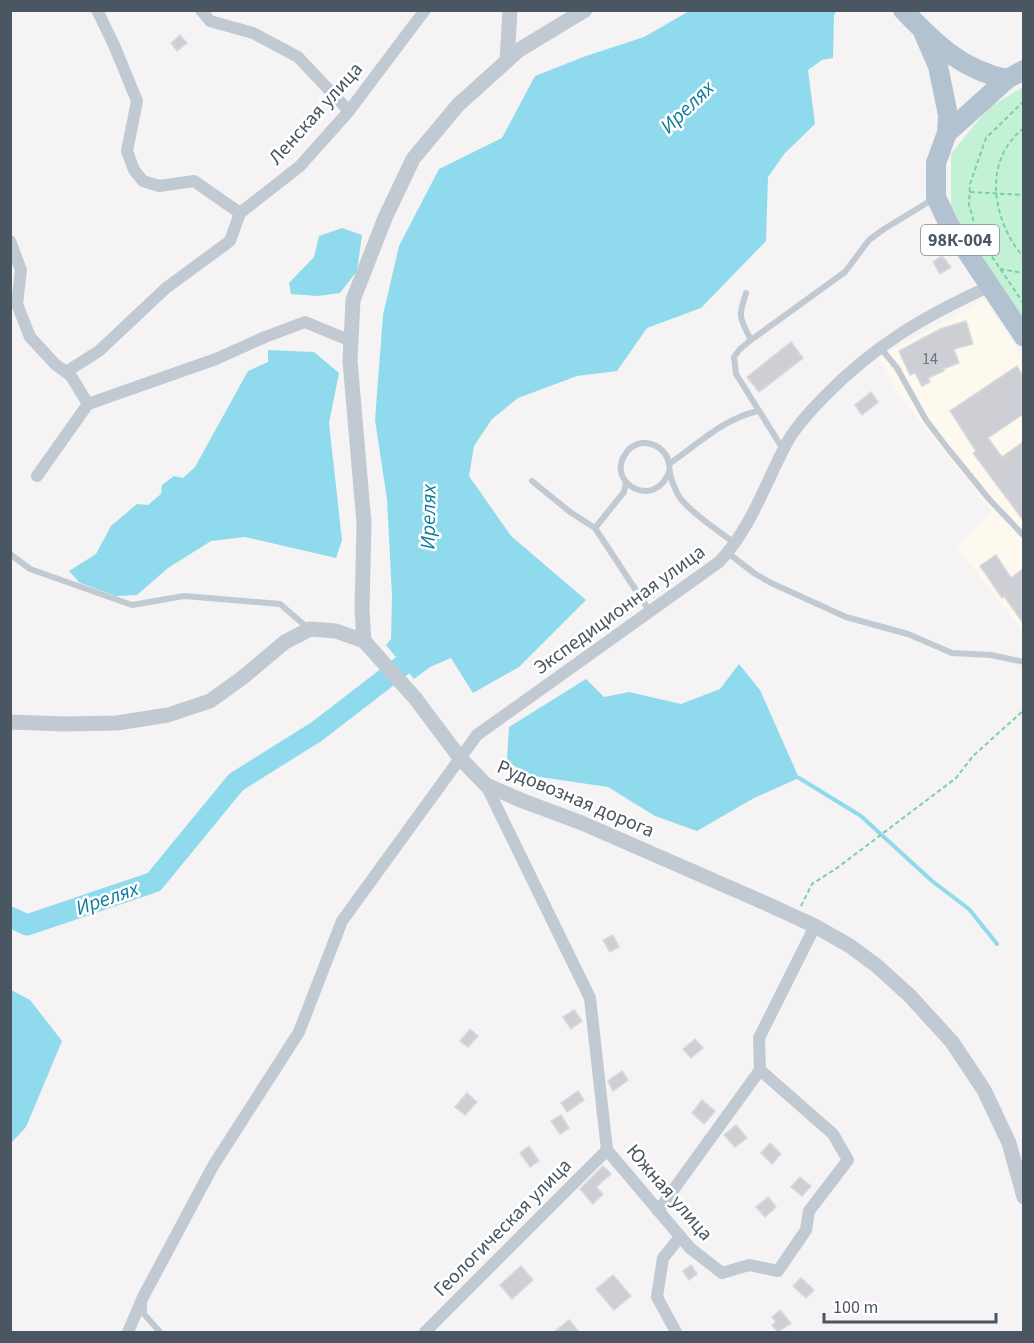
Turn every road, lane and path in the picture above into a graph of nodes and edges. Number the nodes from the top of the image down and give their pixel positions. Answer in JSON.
{"nodes":[{"id":1,"x":97,"y":10,"type":"edge"},
{"id":2,"x":201,"y":10,"type":"edge"},
{"id":3,"x":425,"y":10,"type":"edge"},
{"id":4,"x":510,"y":10,"type":"edge"},
{"id":5,"x":585,"y":10,"type":"edge"},
{"id":6,"x":906,"y":12,"type":"edge"},
{"id":7,"x":924,"y":34,"type":"junction"},
{"id":8,"x":507,"y":60,"type":"junction"},
{"id":9,"x":1015,"y":74,"type":"edge"},
{"id":10,"x":1023,"y":101,"type":"edge"},
{"id":11,"x":349,"y":111,"type":"junction"},
{"id":12,"x":1023,"y":128,"type":"edge"},
{"id":13,"x":947,"y":133,"type":"junction"},
{"id":14,"x":970,"y":192,"type":"junction"},
{"id":15,"x":995,"y":193,"type":"junction"},
{"id":16,"x":1023,"y":195,"type":"edge"},
{"id":17,"x":936,"y":197,"type":"junction"},
{"id":18,"x":240,"y":213,"type":"junction"},
{"id":19,"x":10,"y":241,"type":"edge"},
{"id":20,"x":1023,"y":258,"type":"edge"},
{"id":21,"x":1023,"y":273,"type":"edge"},
{"id":22,"x":995,"y":278,"type":"junction"},
{"id":23,"x":746,"y":293,"type":"dead end"},
{"id":24,"x":1023,"y":304,"type":"edge"},
{"id":25,"x":1023,"y":337,"type":"edge"},
{"id":26,"x":751,"y":340,"type":"junction"},
{"id":27,"x":351,"y":341,"type":"junction"},
{"id":28,"x":880,"y":346,"type":"junction"},
{"id":29,"x":66,"y":372,"type":"junction"},
{"id":30,"x":88,"y":404,"type":"junction"},
{"id":31,"x":758,"y":411,"type":"junction"},
{"id":32,"x":784,"y":450,"type":"junction"},
{"id":33,"x":669,"y":468,"type":"junction"},
{"id":34,"x":37,"y":476,"type":"dead end"},
{"id":35,"x":532,"y":481,"type":"dead end"},
{"id":36,"x":626,"y":483,"type":"junction"},
{"id":37,"x":595,"y":528,"type":"junction"},
{"id":38,"x":1023,"y":536,"type":"edge"},
{"id":39,"x":731,"y":548,"type":"junction"},
{"id":40,"x":10,"y":554,"type":"edge"},
{"id":41,"x":649,"y":610,"type":"junction"},
{"id":42,"x":310,"y":630,"type":"junction"},
{"id":43,"x":364,"y":641,"type":"junction"},
{"id":44,"x":1023,"y":662,"type":"edge"},
{"id":45,"x":1023,"y":710,"type":"edge"},
{"id":46,"x":10,"y":722,"type":"edge"},
{"id":47,"x":460,"y":758,"type":"junction"},
{"id":48,"x":486,"y":785,"type":"junction"},
{"id":49,"x":804,"y":902,"type":"dead end"},
{"id":50,"x":816,"y":926,"type":"junction"},
{"id":51,"x":760,"y":1070,"type":"junction"},
{"id":52,"x":607,"y":1150,"type":"junction"},
{"id":53,"x":1023,"y":1197,"type":"edge"},
{"id":54,"x":658,"y":1210,"type":"junction"},
{"id":55,"x":680,"y":1237,"type":"junction"},
{"id":56,"x":143,"y":1297,"type":"junction"},
{"id":57,"x":128,"y":1332,"type":"edge"},
{"id":58,"x":160,"y":1332,"type":"edge"},
{"id":59,"x":425,"y":1332,"type":"edge"},
{"id":60,"x":676,"y":1332,"type":"edge"}],
"edges":[{"from":1,"to":18,"type":"street"},
{"from":2,"to":11,"type":"street"},
{"from":3,"to":11,"type":"street","name":"Ленская улица"},
{"from":4,"to":8,"type":"street"},
{"from":5,"to":8,"type":"street"},
{"from":6,"to":7,"type":"main road","number":"98К-004"},
{"from":7,"to":9,"type":"main road","number":"98К-004"},
{"from":7,"to":13,"type":"main road","number":"98К-004"},
{"from":8,"to":27,"type":"street"},
{"from":9,"to":13,"type":"main road","number":"98К-004"},
{"from":10,"to":14,"type":"path"},
{"from":11,"to":18,"type":"street","name":"Ленская улица"},
{"from":12,"to":15,"type":"path"},
{"from":13,"to":17,"type":"main road","number":"98К-004"},
{"from":14,"to":15,"type":"path"},
{"from":14,"to":22,"type":"path"},
{"from":15,"to":16,"type":"path"},
{"from":15,"to":20,"type":"path"},
{"from":17,"to":22,"type":"main road","number":"98К-004"},
{"from":17,"to":26,"type":"lane"},
{"from":18,"to":29,"type":"street"},
{"from":19,"to":29,"type":"street"},
{"from":21,"to":22,"type":"path"},
{"from":22,"to":24,"type":"path"},
{"from":22,"to":25,"type":"main road","number":"98К-004"},
{"from":22,"to":28,"type":"street","name":"Экспедиционная улица"},
{"from":23,"to":26,"type":"lane"},
{"from":26,"to":31,"type":"lane"},
{"from":27,"to":30,"type":"street"},
{"from":27,"to":43,"type":"street"},
{"from":28,"to":32,"type":"street","name":"Экспедиционная улица"},
{"from":28,"to":38,"type":"lane"},
{"from":29,"to":30,"type":"street"},
{"from":30,"to":34,"type":"street"},
{"from":31,"to":32,"type":"lane"},
{"from":31,"to":33,"type":"lane"},
{"from":32,"to":39,"type":"street","name":"Экспедиционная улица"},
{"from":33,"to":36,"type":"lane"},
{"from":33,"to":36,"type":"lane"},
{"from":33,"to":39,"type":"lane"},
{"from":35,"to":37,"type":"lane"},
{"from":36,"to":37,"type":"lane"},
{"from":37,"to":41,"type":"lane"},
{"from":39,"to":41,"type":"street","name":"Экспедиционная улица"},
{"from":39,"to":44,"type":"lane"},
{"from":40,"to":42,"type":"lane"},
{"from":41,"to":47,"type":"street","name":"Экспедиционная улица"},
{"from":42,"to":43,"type":"street","name":"Рудовозная дорога"},
{"from":42,"to":46,"type":"street"},
{"from":43,"to":47,"type":"street","name":"Рудовозная дорога"},
{"from":45,"to":49,"type":"path"},
{"from":47,"to":48,"type":"street","name":"Рудовозная дорога"},
{"from":47,"to":56,"type":"street","name":"Экспедиционная улица"},
{"from":48,"to":50,"type":"street","name":"Рудовозная дорога"},
{"from":48,"to":52,"type":"street","name":"Южная улица"},
{"from":50,"to":51,"type":"street"},
{"from":50,"to":53,"type":"street","name":"Рудовозная дорога"},
{"from":51,"to":54,"type":"street"},
{"from":51,"to":55,"type":"street","name":"Южная улица"},
{"from":52,"to":54,"type":"street","name":"Южная улица"},
{"from":52,"to":59,"type":"street","name":"Геологическая улица"},
{"from":54,"to":55,"type":"street","name":"Южная улица"},
{"from":55,"to":60,"type":"street"},
{"from":56,"to":57,"type":"street","name":"Экспедиционная улица"},
{"from":56,"to":58,"type":"lane"}]}
